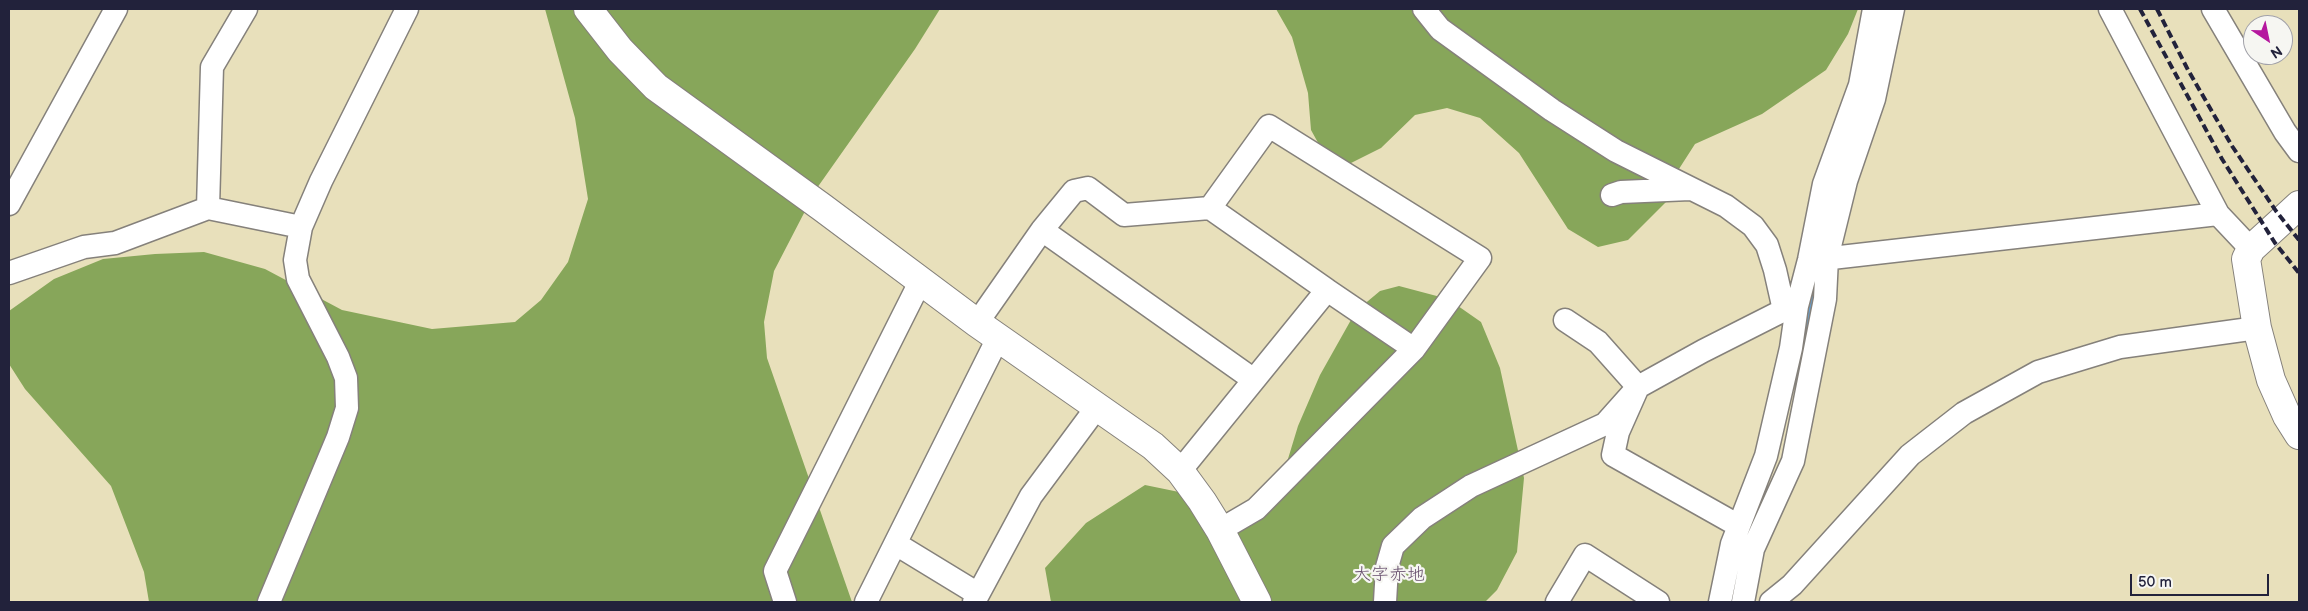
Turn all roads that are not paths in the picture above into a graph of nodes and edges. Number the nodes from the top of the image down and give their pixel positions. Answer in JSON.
{"nodes":[{"id":1,"x":116,"y":9,"type":"edge"},
{"id":2,"x":246,"y":9,"type":"edge"},
{"id":3,"x":407,"y":9,"type":"edge"},
{"id":4,"x":588,"y":9,"type":"edge"},
{"id":5,"x":1424,"y":9,"type":"edge"},
{"id":6,"x":1874,"y":9,"type":"edge"},
{"id":7,"x":1893,"y":9,"type":"edge"},
{"id":8,"x":2110,"y":9,"type":"edge"},
{"id":9,"x":2213,"y":9,"type":"edge"},
{"id":10,"x":2299,"y":152,"type":"edge"},
{"id":11,"x":1694,"y":189,"type":"junction"},
{"id":12,"x":1612,"y":195,"type":"dead end"},
{"id":13,"x":9,"y":204,"type":"edge"},
{"id":14,"x":2299,"y":205,"type":"edge"},
{"id":15,"x":208,"y":208,"type":"junction"},
{"id":16,"x":1210,"y":208,"type":"junction"},
{"id":17,"x":2218,"y":214,"type":"junction"},
{"id":18,"x":301,"y":227,"type":"junction"},
{"id":19,"x":1042,"y":230,"type":"junction"},
{"id":20,"x":2251,"y":249,"type":"junction"},
{"id":21,"x":1818,"y":259,"type":"junction"},
{"id":22,"x":9,"y":273,"type":"edge"},
{"id":23,"x":921,"y":280,"type":"junction"},
{"id":24,"x":1327,"y":290,"type":"junction"},
{"id":25,"x":1791,"y":308,"type":"junction"},
{"id":26,"x":1565,"y":320,"type":"dead end"},
{"id":27,"x":2257,"y":328,"type":"junction"},
{"id":28,"x":987,"y":330,"type":"junction"},
{"id":29,"x":1414,"y":349,"type":"junction"},
{"id":30,"x":1254,"y":380,"type":"junction"},
{"id":31,"x":1638,"y":388,"type":"junction"},
{"id":32,"x":1097,"y":406,"type":"junction"},
{"id":33,"x":2299,"y":435,"type":"edge"},
{"id":34,"x":1180,"y":471,"type":"junction"},
{"id":35,"x":1739,"y":526,"type":"junction"},
{"id":36,"x":1220,"y":530,"type":"junction"},
{"id":37,"x":896,"y":544,"type":"junction"},
{"id":38,"x":976,"y":598,"type":"edge"},
{"id":39,"x":270,"y":602,"type":"edge"},
{"id":40,"x":785,"y":602,"type":"edge"},
{"id":41,"x":866,"y":602,"type":"edge"},
{"id":42,"x":1257,"y":602,"type":"edge"},
{"id":43,"x":1385,"y":602,"type":"edge"},
{"id":44,"x":1557,"y":602,"type":"edge"},
{"id":45,"x":1658,"y":602,"type":"edge"},
{"id":46,"x":1720,"y":602,"type":"edge"},
{"id":47,"x":1743,"y":602,"type":"edge"},
{"id":48,"x":1771,"y":602,"type":"edge"}],
"edges":[{"from":1,"to":13,"type":"street"},
{"from":2,"to":15,"type":"street"},
{"from":3,"to":18,"type":"street"},
{"from":4,"to":23,"type":"street"},
{"from":5,"to":11,"type":"street"},
{"from":6,"to":21,"type":"street"},
{"from":7,"to":21,"type":"street"},
{"from":8,"to":17,"type":"street"},
{"from":9,"to":10,"type":"street"},
{"from":11,"to":12,"type":"street"},
{"from":11,"to":25,"type":"street"},
{"from":14,"to":20,"type":"street"},
{"from":15,"to":18,"type":"street"},
{"from":15,"to":22,"type":"street"},
{"from":16,"to":19,"type":"street"},
{"from":16,"to":24,"type":"street"},
{"from":16,"to":29,"type":"street"},
{"from":17,"to":20,"type":"street"},
{"from":17,"to":21,"type":"street"},
{"from":18,"to":39,"type":"street"},
{"from":19,"to":28,"type":"street"},
{"from":19,"to":30,"type":"street"},
{"from":20,"to":27,"type":"street"},
{"from":21,"to":25,"type":"street"},
{"from":21,"to":47,"type":"street"},
{"from":23,"to":28,"type":"street"},
{"from":23,"to":40,"type":"street"},
{"from":24,"to":29,"type":"street"},
{"from":24,"to":30,"type":"street"},
{"from":25,"to":31,"type":"street"},
{"from":25,"to":35,"type":"street"},
{"from":26,"to":31,"type":"street"},
{"from":27,"to":33,"type":"street"},
{"from":27,"to":48,"type":"street"},
{"from":28,"to":32,"type":"street"},
{"from":28,"to":37,"type":"street"},
{"from":29,"to":36,"type":"street"},
{"from":30,"to":34,"type":"street"},
{"from":31,"to":35,"type":"street"},
{"from":31,"to":43,"type":"street"},
{"from":32,"to":34,"type":"street"},
{"from":32,"to":38,"type":"street"},
{"from":34,"to":36,"type":"street"},
{"from":35,"to":46,"type":"street"},
{"from":36,"to":42,"type":"street"},
{"from":37,"to":38,"type":"street"},
{"from":37,"to":41,"type":"street"},
{"from":44,"to":45,"type":"street"}]}
